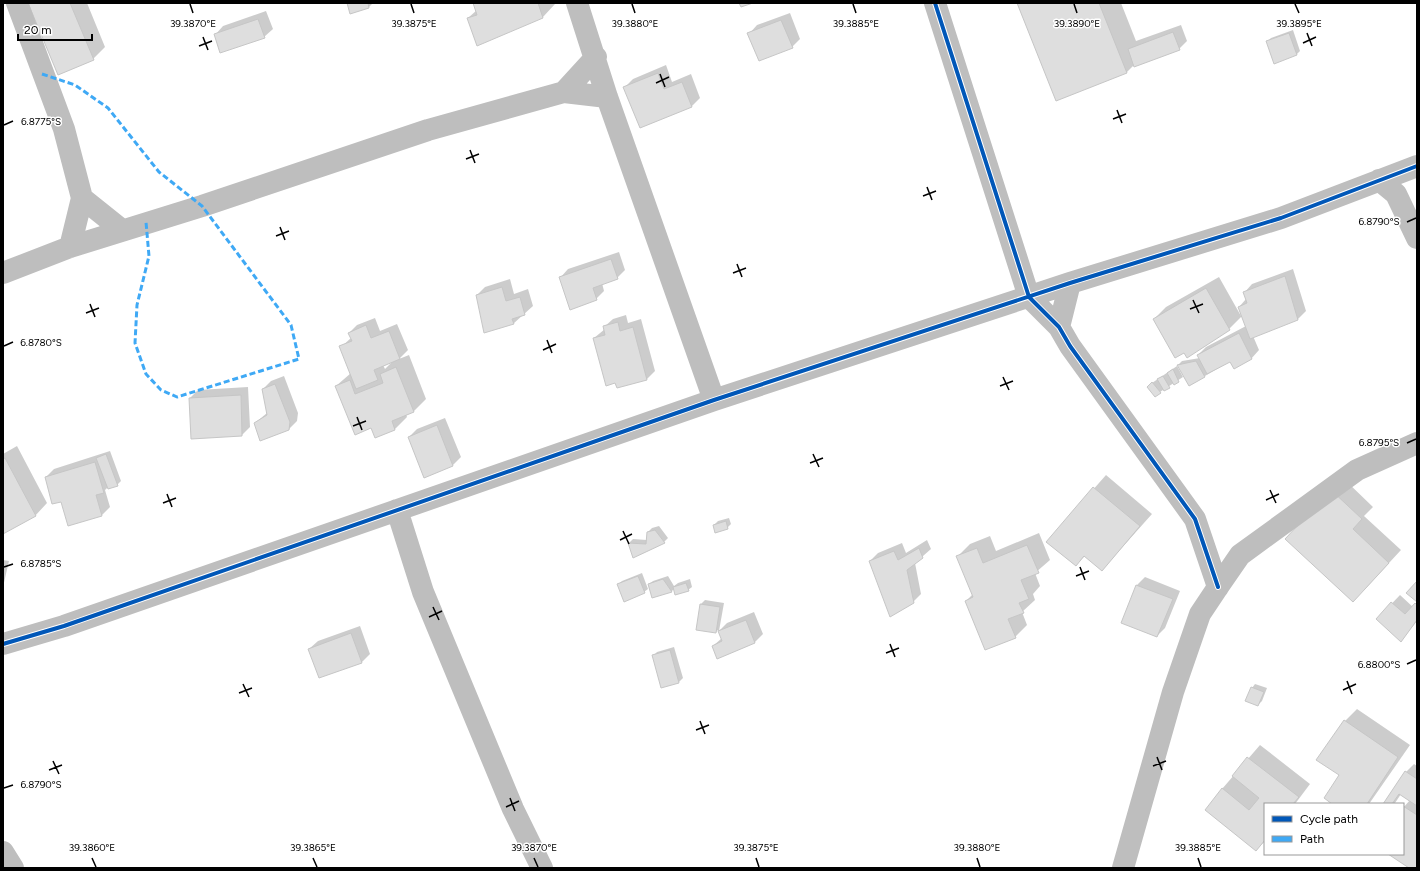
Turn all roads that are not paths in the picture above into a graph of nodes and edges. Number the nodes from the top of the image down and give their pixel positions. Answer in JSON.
{"nodes":[{"id":1,"x":17,"y":3,"type":"edge"},
{"id":2,"x":577,"y":3,"type":"edge"},
{"id":3,"x":935,"y":3,"type":"edge"},
{"id":4,"x":596,"y":57,"type":"junction"},
{"id":5,"x":564,"y":92,"type":"junction"},
{"id":6,"x":607,"y":97,"type":"junction"},
{"id":7,"x":1417,"y":166,"type":"edge"},
{"id":8,"x":1378,"y":180,"type":"junction"},
{"id":9,"x":82,"y":198,"type":"junction"},
{"id":10,"x":122,"y":230,"type":"junction"},
{"id":11,"x":1417,"y":238,"type":"edge"},
{"id":12,"x":70,"y":247,"type":"junction"},
{"id":13,"x":3,"y":273,"type":"edge"},
{"id":14,"x":1070,"y":283,"type":"junction"},
{"id":15,"x":1029,"y":296,"type":"junction"},
{"id":16,"x":1059,"y":327,"type":"junction"},
{"id":17,"x":714,"y":400,"type":"junction"},
{"id":18,"x":1417,"y":443,"type":"edge"},
{"id":19,"x":397,"y":510,"type":"junction"},
{"id":20,"x":1218,"y":586,"type":"junction"},
{"id":21,"x":3,"y":644,"type":"edge"},
{"id":22,"x":3,"y":852,"type":"edge"},
{"id":23,"x":13,"y":868,"type":"edge"},
{"id":24,"x":542,"y":868,"type":"edge"},
{"id":25,"x":1123,"y":868,"type":"edge"}],
"edges":[{"from":1,"to":9,"type":"street"},
{"from":2,"to":4,"type":"street"},
{"from":3,"to":15,"type":"street"},
{"from":4,"to":5,"type":"street"},
{"from":4,"to":6,"type":"street"},
{"from":5,"to":6,"type":"street"},
{"from":5,"to":10,"type":"street"},
{"from":6,"to":17,"type":"street"},
{"from":7,"to":8,"type":"street"},
{"from":8,"to":11,"type":"street"},
{"from":8,"to":14,"type":"street"},
{"from":9,"to":10,"type":"street"},
{"from":9,"to":12,"type":"street"},
{"from":10,"to":12,"type":"street"},
{"from":12,"to":13,"type":"street"},
{"from":14,"to":15,"type":"street"},
{"from":14,"to":16,"type":"street"},
{"from":15,"to":16,"type":"street"},
{"from":15,"to":17,"type":"street"},
{"from":16,"to":20,"type":"street"},
{"from":17,"to":19,"type":"street"},
{"from":18,"to":20,"type":"street"},
{"from":19,"to":21,"type":"street"},
{"from":19,"to":24,"type":"street"},
{"from":20,"to":25,"type":"street"},
{"from":22,"to":23,"type":"street"}]}
